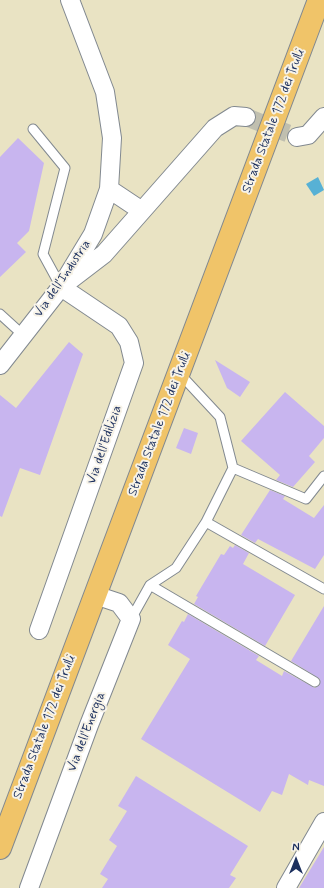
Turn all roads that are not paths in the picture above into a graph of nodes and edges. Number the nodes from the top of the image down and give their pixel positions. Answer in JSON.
{"nodes":[{"id":1,"x":70,"y":0,"type":"edge"},
{"id":2,"x":320,"y":0,"type":"edge"},
{"id":3,"x":246,"y":117,"type":"tunnel mouth"},
{"id":4,"x":324,"y":117,"type":"edge"},
{"id":5,"x":33,"y":129,"type":"dead end"},
{"id":6,"x":297,"y":137,"type":"dead end"},
{"id":7,"x":109,"y":190,"type":"junction"},
{"id":8,"x":142,"y":211,"type":"junction"},
{"id":9,"x":61,"y":287,"type":"junction"},
{"id":10,"x":0,"y":314,"type":"edge"},
{"id":11,"x":23,"y":335,"type":"junction"},
{"id":12,"x":0,"y":365,"type":"edge"},
{"id":13,"x":179,"y":373,"type":"junction"},
{"id":14,"x":233,"y":468,"type":"junction"},
{"id":15,"x":324,"y":476,"type":"edge"},
{"id":16,"x":206,"y":522,"type":"junction"},
{"id":17,"x":150,"y":585,"type":"junction"},
{"id":18,"x":324,"y":589,"type":"edge"},
{"id":19,"x":95,"y":595,"type":"junction"},
{"id":20,"x":131,"y":619,"type":"junction"},
{"id":21,"x":39,"y":630,"type":"dead end"},
{"id":22,"x":315,"y":682,"type":"dead end"},
{"id":23,"x":324,"y":822,"type":"edge"},
{"id":24,"x":0,"y":848,"type":"edge"},
{"id":25,"x":29,"y":888,"type":"edge"},
{"id":26,"x":286,"y":888,"type":"edge"}],
"edges":[{"from":1,"to":7,"type":"street","name":"Via dell'Industria"},
{"from":2,"to":13,"type":"main road","name":"Strada Statale 172 dei Trulli"},
{"from":3,"to":8,"type":"street"},
{"from":4,"to":6,"type":"street"},
{"from":5,"to":9,"type":"lane"},
{"from":7,"to":8,"type":"street"},
{"from":7,"to":9,"type":"street","name":"Via dell'Industria"},
{"from":8,"to":9,"type":"street"},
{"from":9,"to":11,"type":"street","name":"Via dell'Industria"},
{"from":9,"to":21,"type":"street","name":"Via dell'Edilizia"},
{"from":10,"to":11,"type":"lane"},
{"from":11,"to":12,"type":"street","name":"Via dell'Industria"},
{"from":13,"to":14,"type":"lane"},
{"from":13,"to":19,"type":"main road","name":"Strada Statale 172 dei Trulli"},
{"from":14,"to":15,"type":"lane"},
{"from":14,"to":16,"type":"lane"},
{"from":16,"to":17,"type":"lane"},
{"from":16,"to":18,"type":"lane"},
{"from":17,"to":20,"type":"lane"},
{"from":17,"to":22,"type":"lane"},
{"from":19,"to":20,"type":"street"},
{"from":19,"to":24,"type":"main road","name":"Strada Statale 172 dei Trulli"},
{"from":20,"to":25,"type":"street","name":"Via dell'Energia"},
{"from":23,"to":26,"type":"street"}]}
